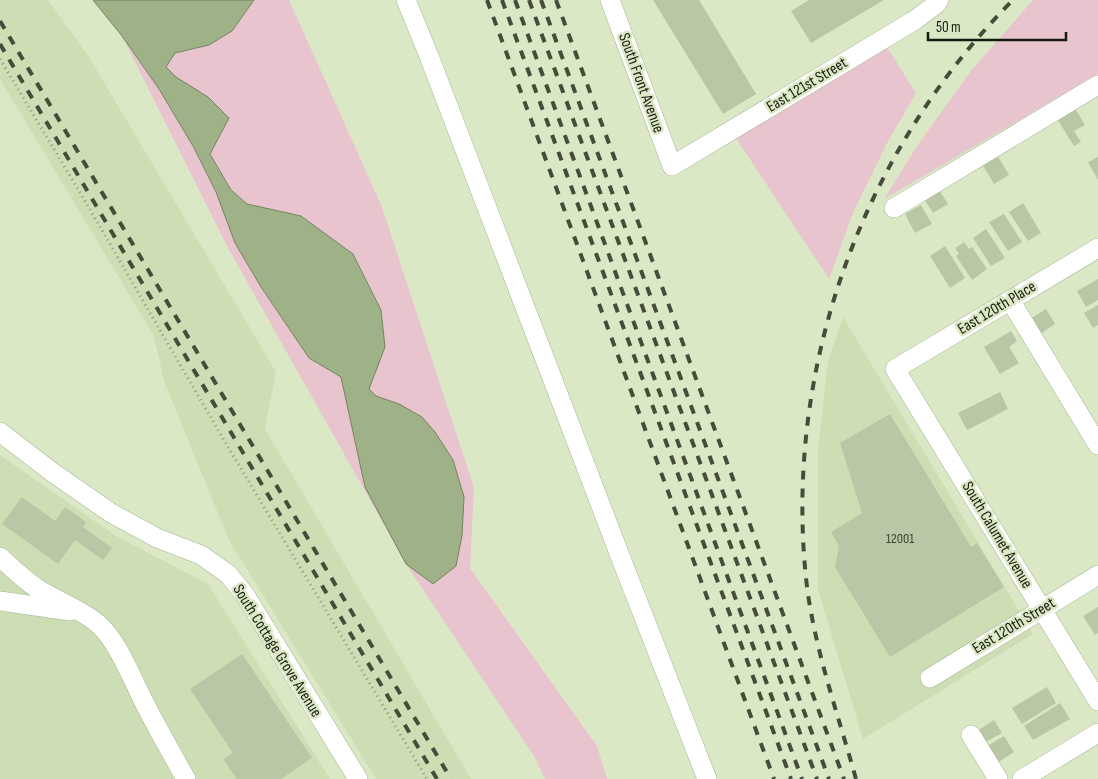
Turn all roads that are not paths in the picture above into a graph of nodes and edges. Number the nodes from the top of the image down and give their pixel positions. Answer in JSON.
{"nodes":[{"id":1,"x":406,"y":0,"type":"edge"},
{"id":2,"x":939,"y":0,"type":"edge"},
{"id":3,"x":615,"y":2,"type":"edge"},
{"id":4,"x":1098,"y":85,"type":"edge"},
{"id":5,"x":672,"y":166,"type":"joint"},
{"id":6,"x":894,"y":208,"type":"dead end"},
{"id":7,"x":1098,"y":248,"type":"edge"},
{"id":8,"x":1010,"y":300,"type":"junction"},
{"id":9,"x":895,"y":369,"type":"joint"},
{"id":10,"x":0,"y":432,"type":"edge"},
{"id":11,"x":1098,"y":445,"type":"edge"},
{"id":12,"x":0,"y":557,"type":"edge"},
{"id":13,"x":1098,"y":575,"type":"edge"},
{"id":14,"x":0,"y":601,"type":"edge"},
{"id":15,"x":1042,"y":610,"type":"junction"},
{"id":16,"x":81,"y":613,"type":"junction"},
{"id":17,"x":930,"y":678,"type":"dead end"},
{"id":18,"x":1098,"y":701,"type":"edge"},
{"id":19,"x":1098,"y":733,"type":"edge"},
{"id":20,"x":971,"y":735,"type":"dead end"},
{"id":21,"x":186,"y":779,"type":"edge"},
{"id":22,"x":358,"y":779,"type":"edge"},
{"id":23,"x":707,"y":779,"type":"edge"},
{"id":24,"x":998,"y":779,"type":"edge"},
{"id":25,"x":1022,"y":779,"type":"edge"}],
"edges":[{"from":1,"to":23,"type":"street"},
{"from":2,"to":5,"type":"street","name":"East 121st Street"},
{"from":3,"to":5,"type":"street","name":"South Front Avenue"},
{"from":4,"to":6,"type":"street"},
{"from":7,"to":8,"type":"street","name":"East 120th Place"},
{"from":8,"to":9,"type":"street","name":"East 120th Place"},
{"from":8,"to":11,"type":"street"},
{"from":9,"to":15,"type":"street","name":"South Calumet Avenue"},
{"from":10,"to":22,"type":"street","name":"South Cottage Grove Avenue"},
{"from":12,"to":16,"type":"street"},
{"from":13,"to":15,"type":"street","name":"East 120th Street"},
{"from":14,"to":16,"type":"street"},
{"from":15,"to":17,"type":"street","name":"East 120th Street"},
{"from":15,"to":18,"type":"street","name":"South Calumet Avenue"},
{"from":16,"to":21,"type":"street"},
{"from":19,"to":25,"type":"street"},
{"from":20,"to":24,"type":"street"}]}
